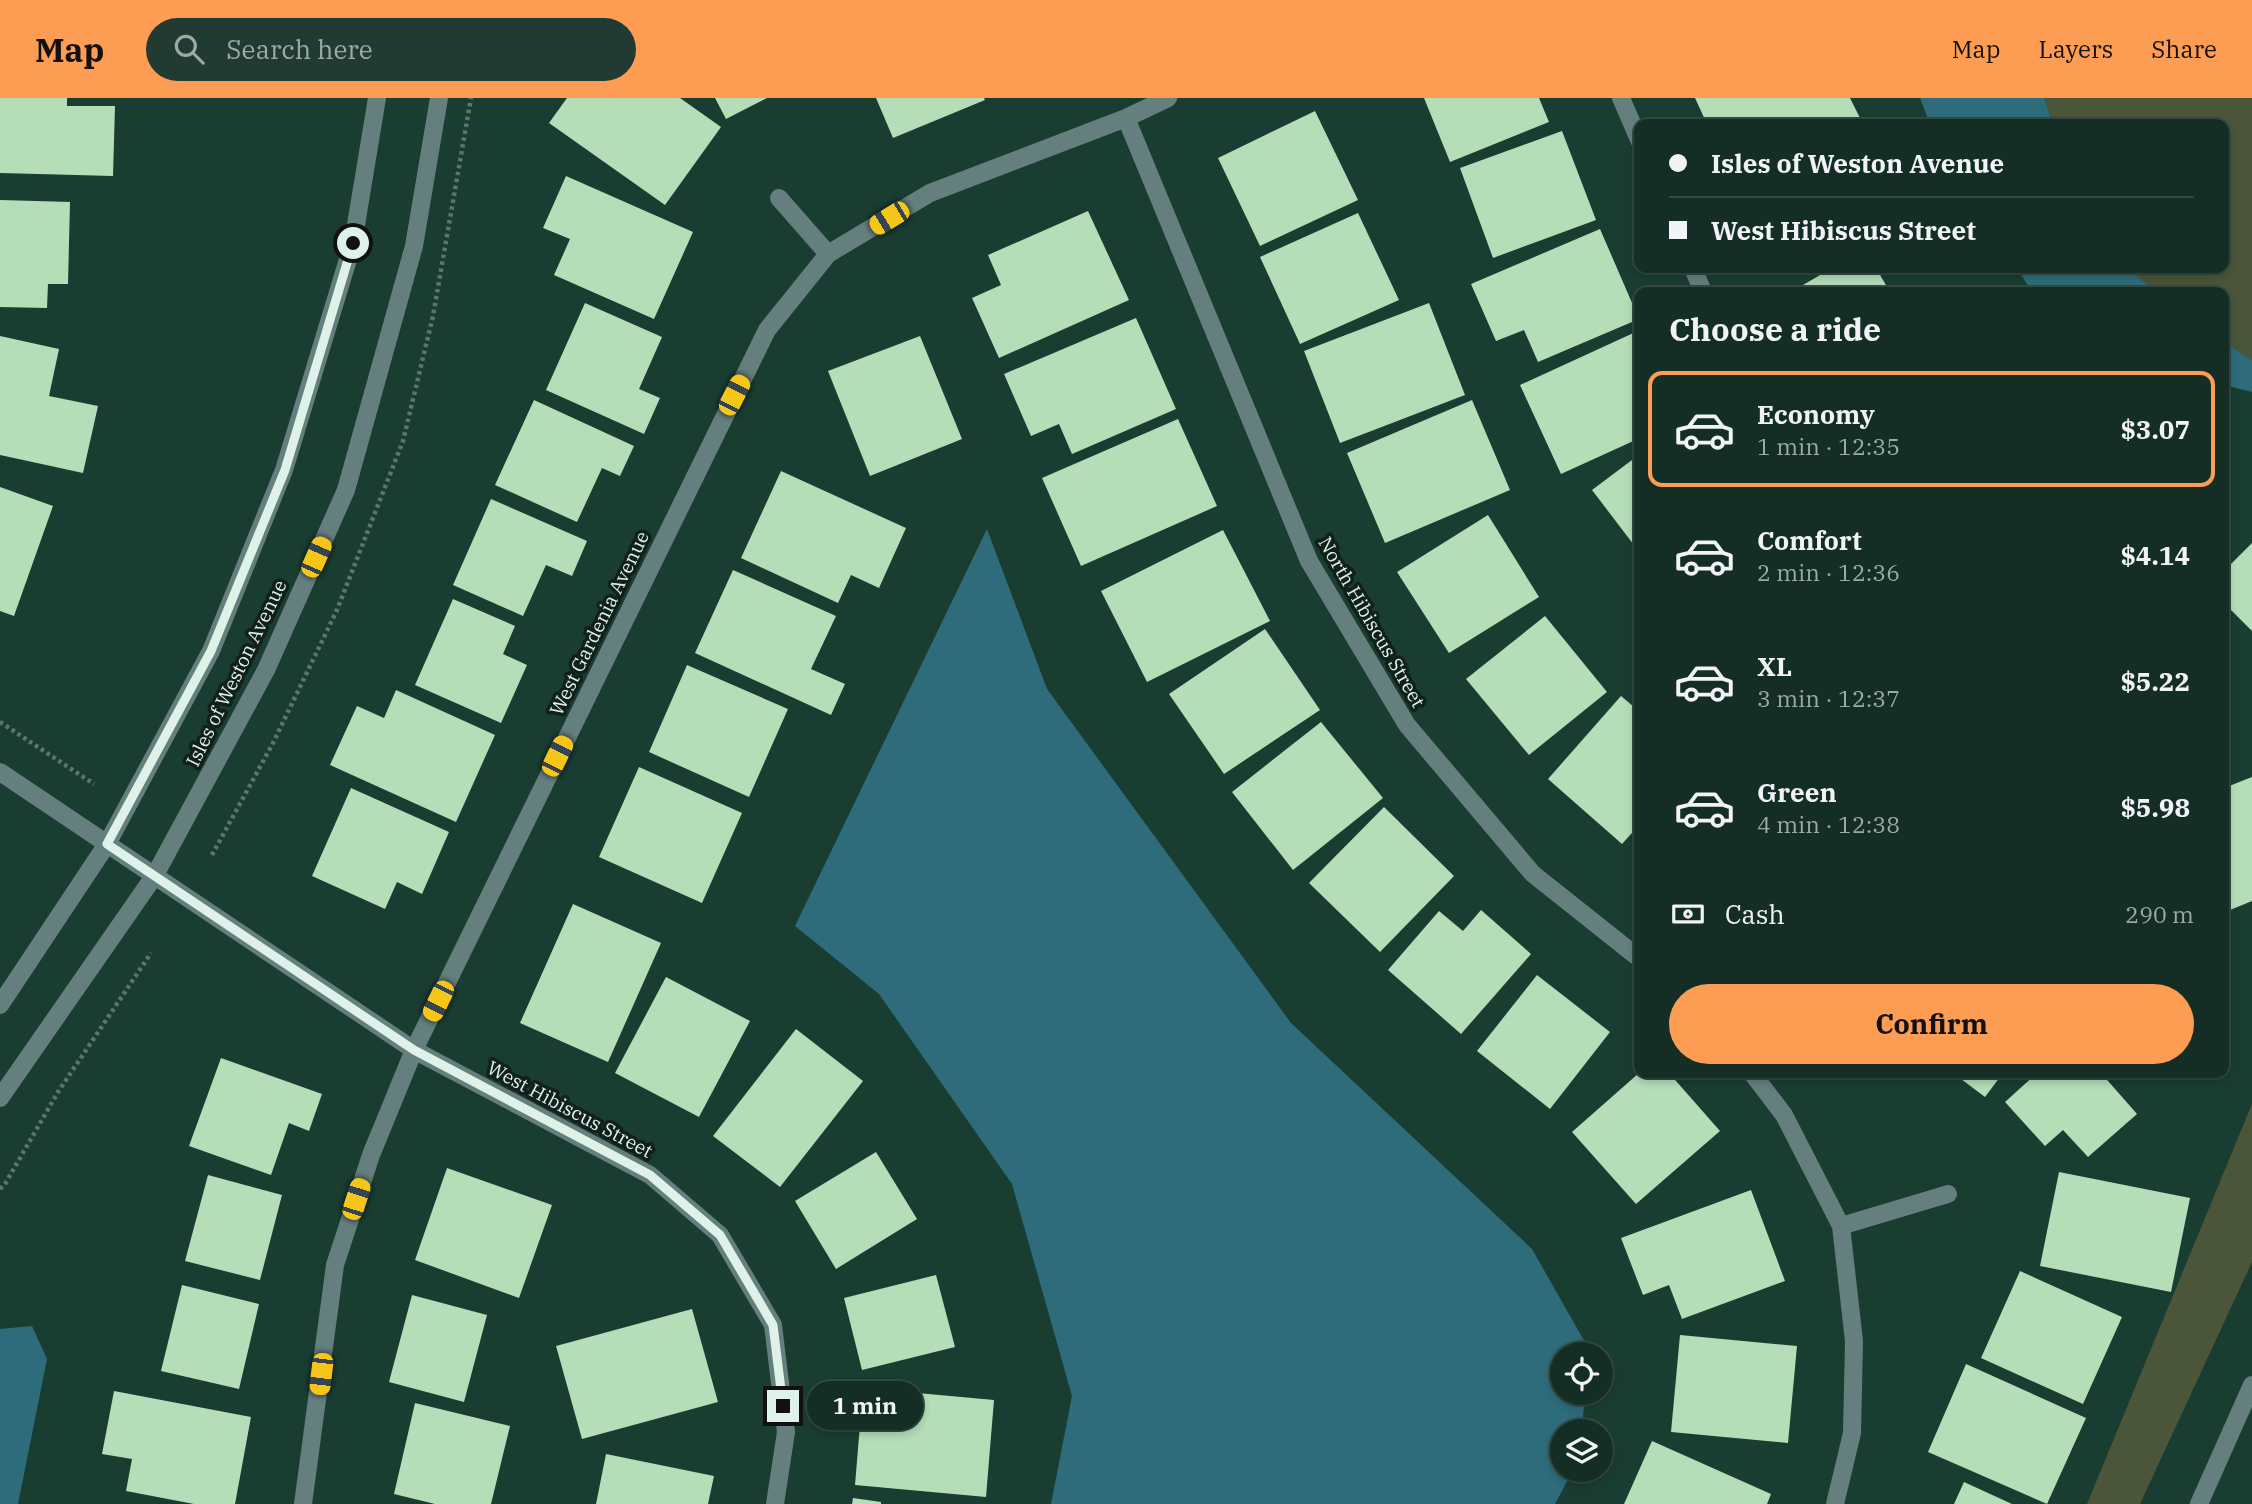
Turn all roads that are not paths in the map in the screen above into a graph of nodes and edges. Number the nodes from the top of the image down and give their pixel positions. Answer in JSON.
{"nodes":[{"id":1,"x":377,"y":98,"type":"edge"},
{"id":2,"x":439,"y":98,"type":"edge"},
{"id":3,"x":1168,"y":98,"type":"edge"},
{"id":4,"x":1621,"y":98,"type":"edge"},
{"id":5,"x":1126,"y":118,"type":"junction"},
{"id":6,"x":1634,"y":128,"type":"edge"},
{"id":7,"x":779,"y":198,"type":"dead end"},
{"id":8,"x":828,"y":254,"type":"junction"},
{"id":9,"x":0,"y":772,"type":"edge"},
{"id":10,"x":107,"y":844,"type":"junction"},
{"id":11,"x":155,"y":875,"type":"junction"},
{"id":12,"x":1634,"y":954,"type":"edge"},
{"id":13,"x":0,"y":1005,"type":"edge"},
{"id":14,"x":414,"y":1050,"type":"junction"},
{"id":15,"x":1756,"y":1078,"type":"edge"},
{"id":16,"x":0,"y":1098,"type":"edge"},
{"id":17,"x":1948,"y":1195,"type":"dead end"},
{"id":18,"x":1841,"y":1226,"type":"junction"},
{"id":19,"x":2252,"y":1385,"type":"edge"},
{"id":20,"x":303,"y":1504,"type":"edge"},
{"id":21,"x":775,"y":1504,"type":"edge"},
{"id":22,"x":1835,"y":1504,"type":"edge"},
{"id":23,"x":2199,"y":1504,"type":"edge"}],
"edges":[{"from":1,"to":10,"type":"street","name":"Isles of Weston Avenue"},
{"from":2,"to":11,"type":"street","name":"Isles of Weston Avenue"},
{"from":3,"to":5,"type":"street","name":"West Gardenia Avenue"},
{"from":4,"to":6,"type":"street"},
{"from":5,"to":8,"type":"street","name":"West Gardenia Avenue"},
{"from":5,"to":12,"type":"street","name":"North Hibiscus Street"},
{"from":7,"to":8,"type":"street"},
{"from":8,"to":14,"type":"street","name":"West Gardenia Avenue"},
{"from":9,"to":10,"type":"street","name":"West Hibiscus Street"},
{"from":10,"to":11,"type":"street","name":"West Hibiscus Street"},
{"from":10,"to":13,"type":"street","name":"Isles of Weston Avenue"},
{"from":11,"to":14,"type":"street","name":"West Hibiscus Street"},
{"from":11,"to":16,"type":"street","name":"Isles of Weston Avenue"},
{"from":14,"to":20,"type":"street","name":"West Gardenia Avenue"},
{"from":14,"to":21,"type":"street","name":"West Hibiscus Street"},
{"from":15,"to":18,"type":"street"},
{"from":17,"to":18,"type":"street"},
{"from":18,"to":22,"type":"street"},
{"from":19,"to":23,"type":"street"}]}
